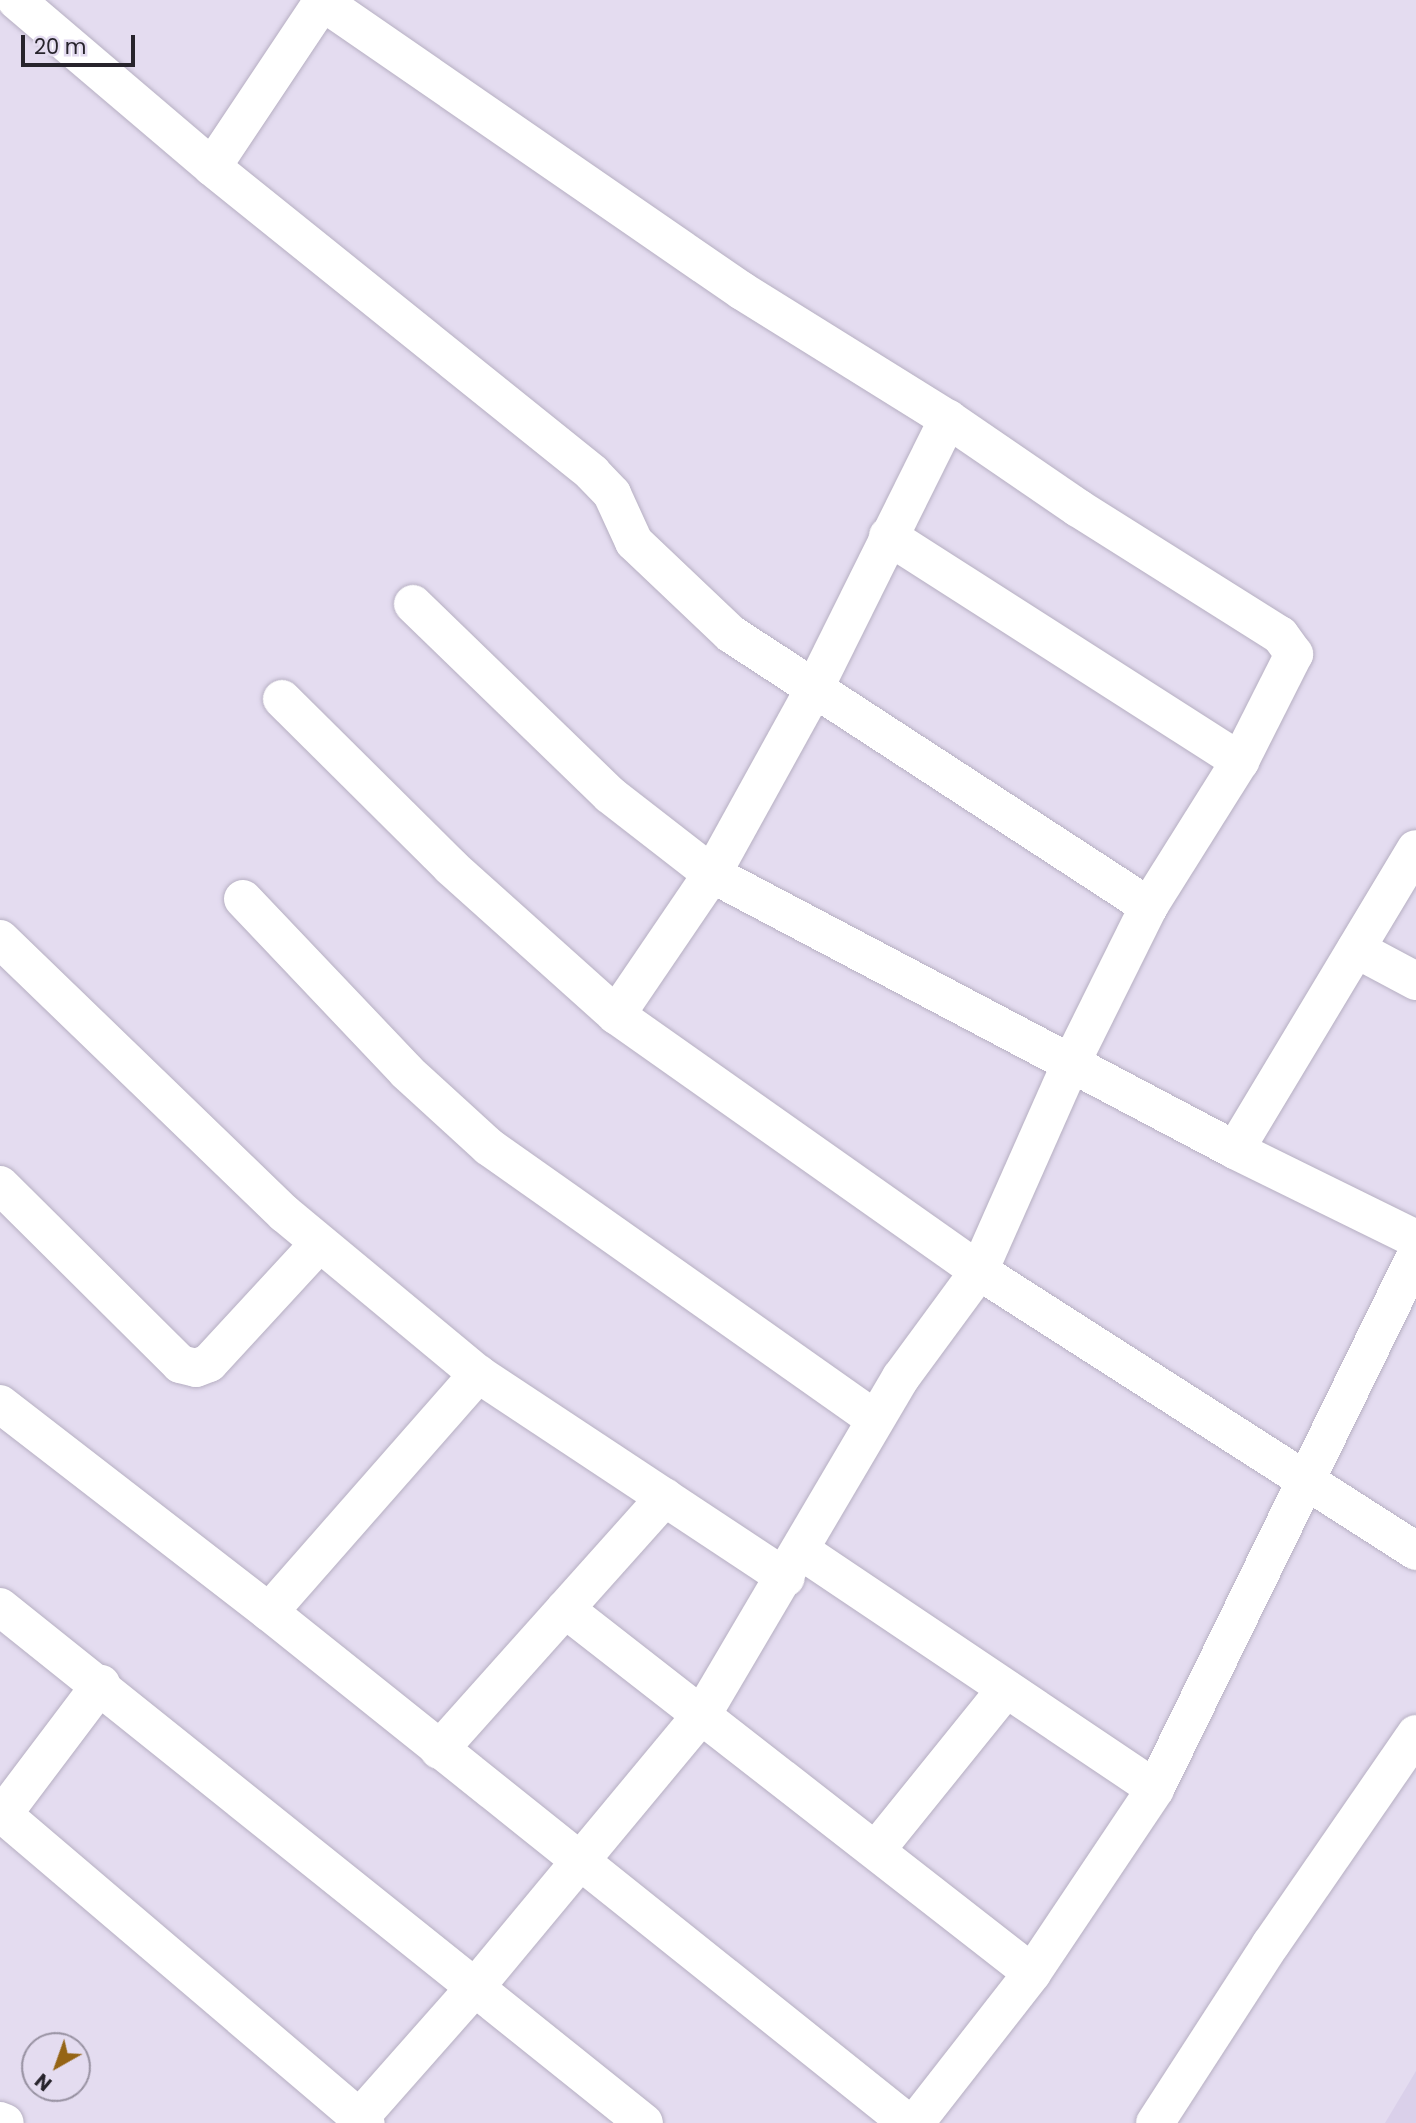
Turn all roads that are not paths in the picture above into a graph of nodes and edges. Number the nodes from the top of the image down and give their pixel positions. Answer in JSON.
{"nodes":[{"id":1,"x":16,"y":0,"type":"edge"},
{"id":2,"x":321,"y":1,"type":"edge"},
{"id":3,"x":212,"y":167,"type":"junction"},
{"id":4,"x":948,"y":419,"type":"junction"},
{"id":5,"x":888,"y":536,"type":"junction"},
{"id":6,"x":413,"y":604,"type":"dead end"},
{"id":7,"x":813,"y":691,"type":"junction"},
{"id":8,"x":282,"y":699,"type":"dead end"},
{"id":9,"x":1240,"y":761,"type":"junction"},
{"id":10,"x":1416,"y":849,"type":"edge"},
{"id":11,"x":712,"y":874,"type":"junction"},
{"id":12,"x":243,"y":900,"type":"dead end"},
{"id":13,"x":1149,"y":906,"type":"junction"},
{"id":14,"x":0,"y":939,"type":"edge"},
{"id":15,"x":1356,"y":949,"type":"junction"},
{"id":16,"x":1416,"y":981,"type":"edge"},
{"id":17,"x":616,"y":1015,"type":"junction"},
{"id":18,"x":1072,"y":1061,"type":"junction"},
{"id":19,"x":1235,"y":1150,"type":"junction"},
{"id":20,"x":0,"y":1185,"type":"edge"},
{"id":21,"x":1416,"y":1239,"type":"edge"},
{"id":22,"x":319,"y":1244,"type":"junction"},
{"id":23,"x":1416,"y":1255,"type":"edge"},
{"id":24,"x":979,"y":1272,"type":"junction"},
{"id":25,"x":478,"y":1374,"type":"junction"},
{"id":26,"x":0,"y":1404,"type":"edge"},
{"id":27,"x":875,"y":1419,"type":"junction"},
{"id":28,"x":1305,"y":1477,"type":"junction"},
{"id":29,"x":665,"y":1497,"type":"junction"},
{"id":30,"x":1416,"y":1551,"type":"edge"},
{"id":31,"x":793,"y":1564,"type":"junction"},
{"id":32,"x":0,"y":1607,"type":"edge"},
{"id":33,"x":565,"y":1609,"type":"junction"},
{"id":34,"x":269,"y":1612,"type":"junction"},
{"id":35,"x":101,"y":1684,"type":"junction"},
{"id":36,"x":1006,"y":1689,"type":"junction"},
{"id":37,"x":703,"y":1713,"type":"junction"},
{"id":38,"x":1416,"y":1734,"type":"edge"},
{"id":39,"x":439,"y":1750,"type":"junction"},
{"id":40,"x":1156,"y":1789,"type":"junction"},
{"id":41,"x":1,"y":1814,"type":"edge"},
{"id":42,"x":876,"y":1850,"type":"junction"},
{"id":43,"x":576,"y":1862,"type":"junction"},
{"id":44,"x":1032,"y":1973,"type":"junction"},
{"id":45,"x":477,"y":1986,"type":"junction"},
{"id":46,"x":0,"y":2121,"type":"edge"},
{"id":47,"x":360,"y":2121,"type":"edge"},
{"id":48,"x":5,"y":2123,"type":"edge"},
{"id":49,"x":644,"y":2123,"type":"edge"},
{"id":50,"x":908,"y":2123,"type":"edge"},
{"id":51,"x":915,"y":2123,"type":"edge"},
{"id":52,"x":1155,"y":2123,"type":"edge"}],
"edges":[{"from":1,"to":3,"type":"street"},
{"from":2,"to":3,"type":"street"},
{"from":2,"to":4,"type":"street"},
{"from":3,"to":7,"type":"street"},
{"from":4,"to":5,"type":"street"},
{"from":4,"to":9,"type":"street"},
{"from":5,"to":7,"type":"street"},
{"from":5,"to":9,"type":"street"},
{"from":6,"to":11,"type":"street"},
{"from":7,"to":11,"type":"street"},
{"from":7,"to":13,"type":"street"},
{"from":8,"to":17,"type":"street"},
{"from":9,"to":13,"type":"street"},
{"from":10,"to":15,"type":"street"},
{"from":11,"to":17,"type":"street"},
{"from":11,"to":18,"type":"street"},
{"from":12,"to":27,"type":"street"},
{"from":13,"to":18,"type":"street"},
{"from":14,"to":22,"type":"street"},
{"from":15,"to":16,"type":"street"},
{"from":15,"to":19,"type":"street"},
{"from":17,"to":24,"type":"street"},
{"from":18,"to":19,"type":"street"},
{"from":18,"to":24,"type":"street"},
{"from":19,"to":21,"type":"street"},
{"from":20,"to":22,"type":"street"},
{"from":22,"to":25,"type":"street"},
{"from":23,"to":28,"type":"street"},
{"from":24,"to":27,"type":"street"},
{"from":24,"to":28,"type":"street"},
{"from":25,"to":29,"type":"street"},
{"from":25,"to":34,"type":"street"},
{"from":26,"to":34,"type":"street"},
{"from":27,"to":31,"type":"street"},
{"from":28,"to":30,"type":"street"},
{"from":28,"to":40,"type":"street"},
{"from":29,"to":31,"type":"street"},
{"from":29,"to":33,"type":"street"},
{"from":31,"to":36,"type":"street"},
{"from":31,"to":37,"type":"street"},
{"from":32,"to":35,"type":"street"},
{"from":33,"to":37,"type":"street"},
{"from":33,"to":39,"type":"street"},
{"from":34,"to":39,"type":"street"},
{"from":35,"to":41,"type":"street"},
{"from":35,"to":45,"type":"street"},
{"from":36,"to":40,"type":"street"},
{"from":36,"to":42,"type":"street"},
{"from":37,"to":42,"type":"street"},
{"from":37,"to":43,"type":"street"},
{"from":38,"to":52,"type":"street"},
{"from":39,"to":43,"type":"street"},
{"from":40,"to":44,"type":"street"},
{"from":41,"to":47,"type":"street"},
{"from":42,"to":44,"type":"street"},
{"from":43,"to":45,"type":"street"},
{"from":43,"to":50,"type":"street"},
{"from":44,"to":51,"type":"street"},
{"from":45,"to":47,"type":"street"},
{"from":45,"to":49,"type":"street"},
{"from":46,"to":48,"type":"street"}]}
